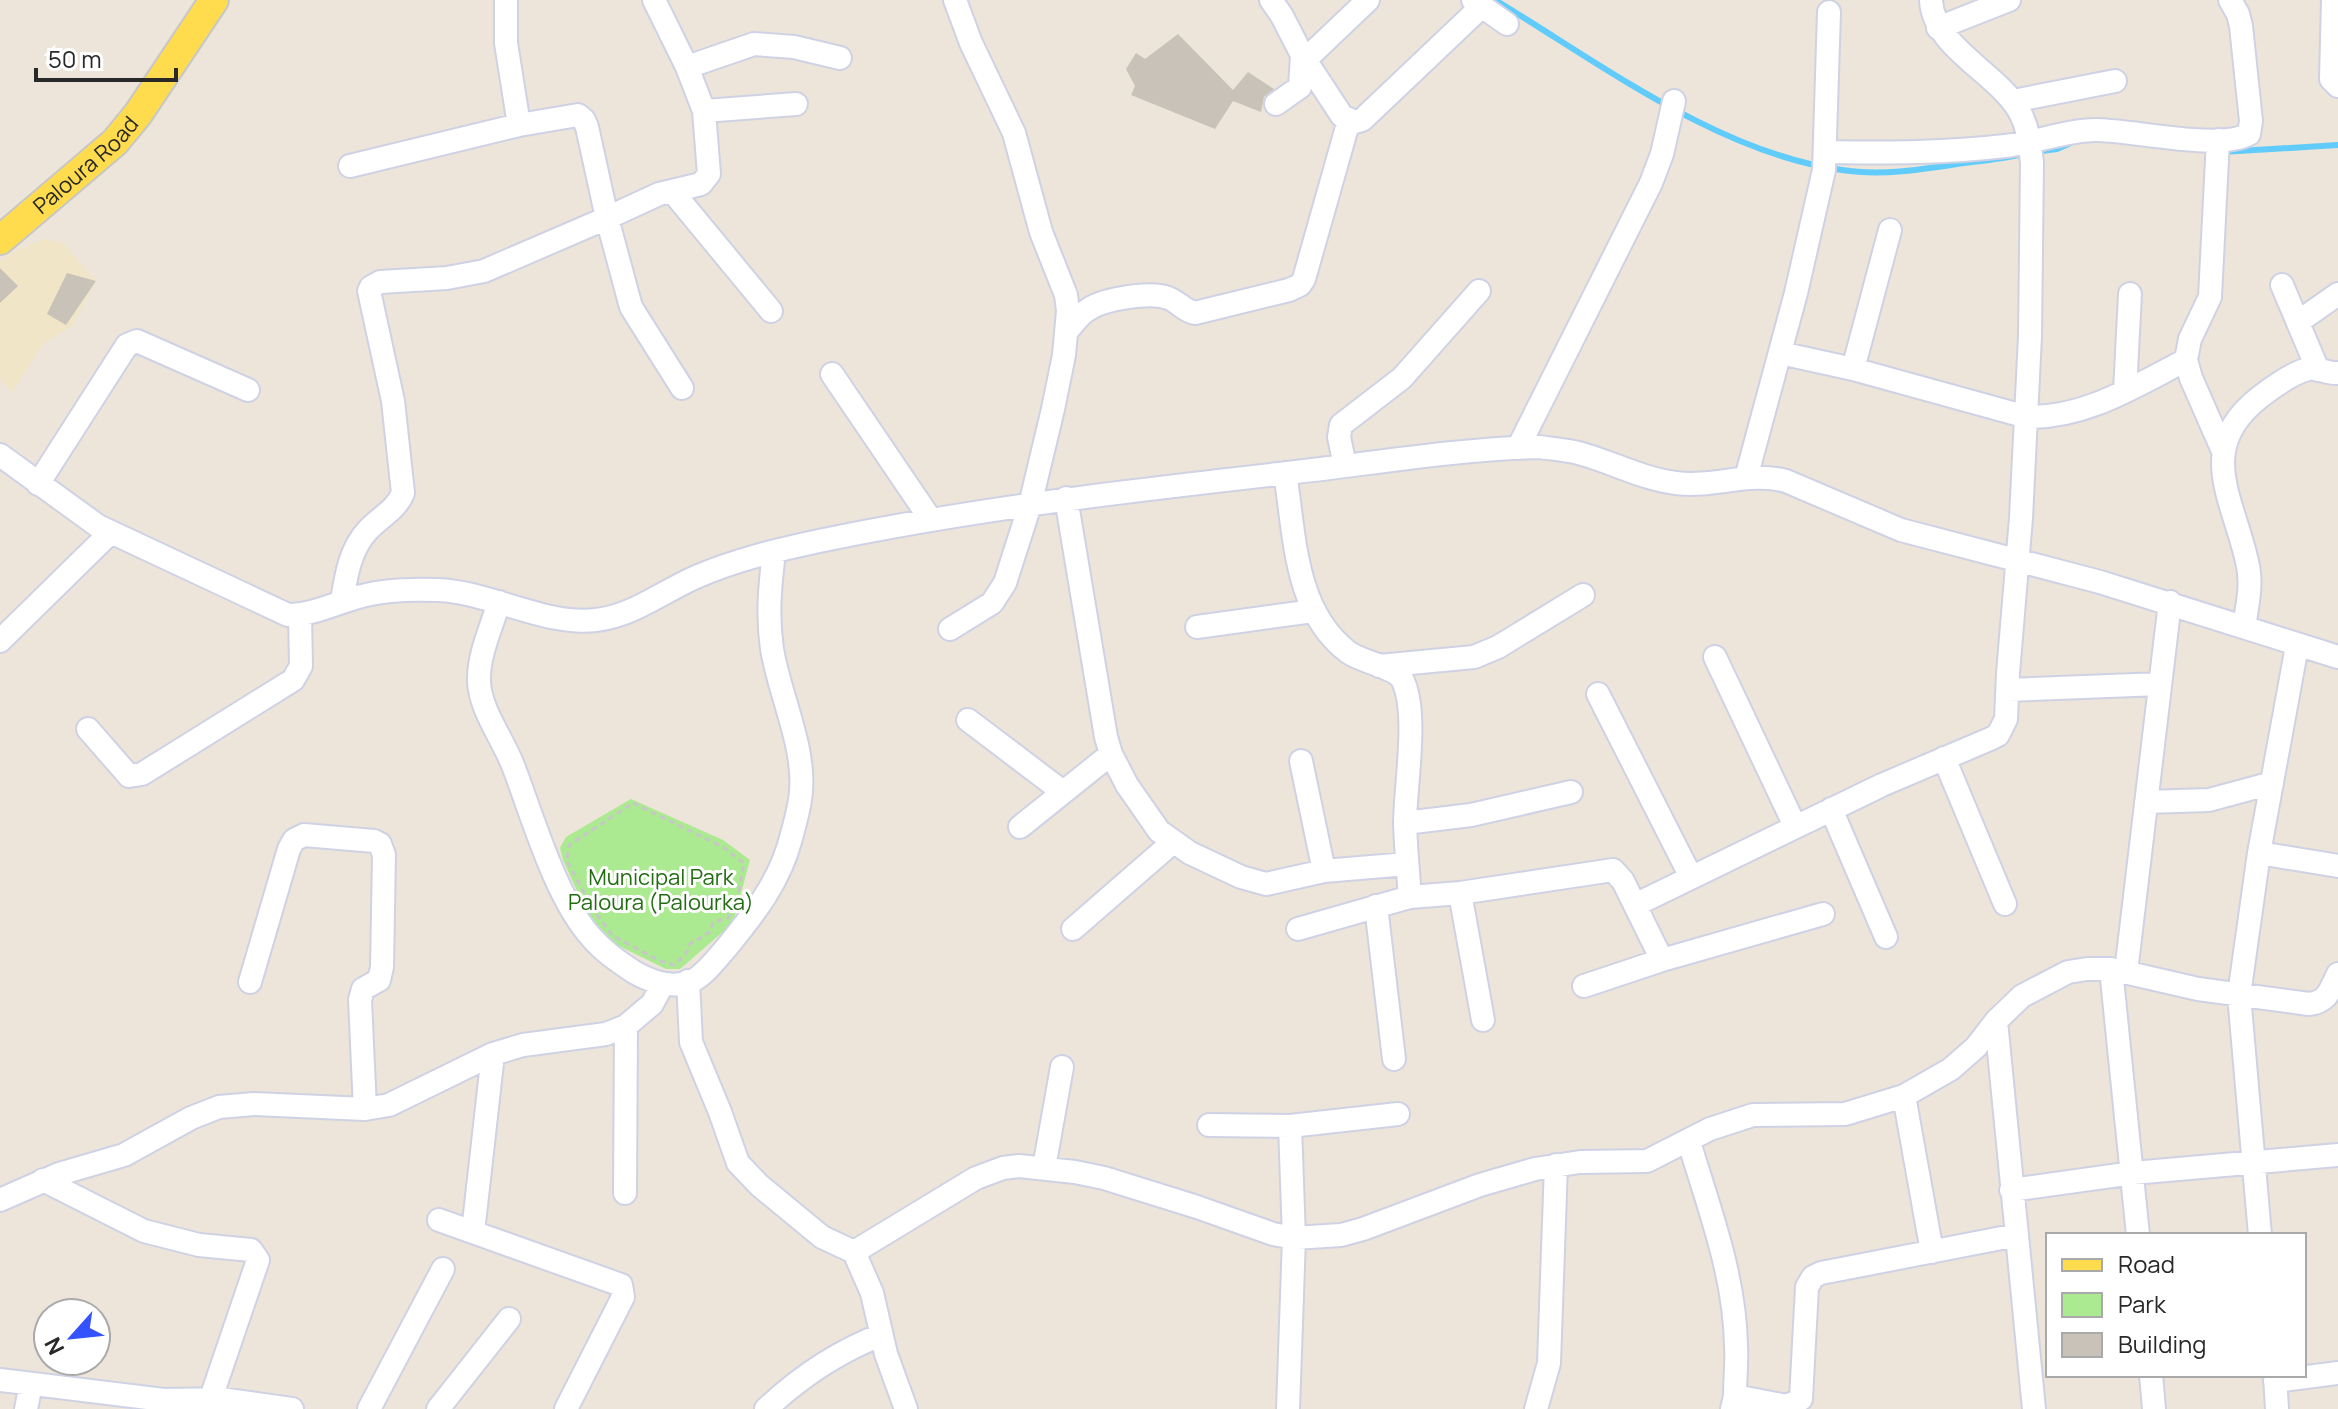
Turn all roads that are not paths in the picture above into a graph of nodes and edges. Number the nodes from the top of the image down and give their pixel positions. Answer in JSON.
{"nodes":[{"id":1,"x":214,"y":0,"type":"edge"},
{"id":2,"x":506,"y":0,"type":"edge"},
{"id":3,"x":654,"y":0,"type":"edge"},
{"id":4,"x":955,"y":0,"type":"edge"},
{"id":5,"x":1271,"y":0,"type":"edge"},
{"id":6,"x":1368,"y":0,"type":"edge"},
{"id":7,"x":1931,"y":0,"type":"edge"},
{"id":8,"x":2009,"y":0,"type":"edge"},
{"id":9,"x":2230,"y":0,"type":"edge"},
{"id":10,"x":2333,"y":0,"type":"edge"},
{"id":11,"x":1477,"y":4,"type":"edge"},
{"id":12,"x":1829,"y":12,"type":"dead end"},
{"id":13,"x":1507,"y":24,"type":"dead end"},
{"id":14,"x":1938,"y":28,"type":"junction"},
{"id":15,"x":1304,"y":57,"type":"junction"},
{"id":16,"x":840,"y":58,"type":"dead end"},
{"id":17,"x":687,"y":67,"type":"junction"},
{"id":18,"x":2115,"y":81,"type":"dead end"},
{"id":19,"x":2338,"y":86,"type":"edge"},
{"id":20,"x":2013,"y":101,"type":"junction"},
{"id":21,"x":796,"y":104,"type":"dead end"},
{"id":22,"x":1276,"y":104,"type":"dead end"},
{"id":23,"x":1672,"y":109,"type":"dead end"},
{"id":24,"x":704,"y":111,"type":"junction"},
{"id":25,"x":1349,"y":120,"type":"junction"},
{"id":26,"x":519,"y":125,"type":"junction"},
{"id":27,"x":2218,"y":148,"type":"junction"},
{"id":28,"x":2031,"y":151,"type":"junction"},
{"id":29,"x":1826,"y":160,"type":"junction"},
{"id":30,"x":350,"y":166,"type":"dead end"},
{"id":31,"x":672,"y":191,"type":"junction"},
{"id":32,"x":607,"y":218,"type":"junction"},
{"id":33,"x":1890,"y":230,"type":"dead end"},
{"id":34,"x":0,"y":240,"type":"edge"},
{"id":35,"x":2282,"y":285,"type":"dead end"},
{"id":36,"x":1479,"y":291,"type":"dead end"},
{"id":37,"x":2130,"y":294,"type":"dead end"},
{"id":38,"x":2338,"y":294,"type":"edge"},
{"id":39,"x":771,"y":311,"type":"dead end"},
{"id":40,"x":2298,"y":322,"type":"junction"},
{"id":41,"x":1067,"y":331,"type":"junction"},
{"id":42,"x":1780,"y":353,"type":"junction"},
{"id":43,"x":2186,"y":360,"type":"junction"},
{"id":44,"x":1853,"y":369,"type":"junction"},
{"id":45,"x":2328,"y":372,"type":"edge"},
{"id":46,"x":832,"y":374,"type":"dead end"},
{"id":47,"x":682,"y":388,"type":"dead end"},
{"id":48,"x":248,"y":390,"type":"dead end"},
{"id":49,"x":2125,"y":391,"type":"junction"},
{"id":50,"x":2027,"y":417,"type":"junction"},
{"id":51,"x":1518,"y":448,"type":"junction"},
{"id":52,"x":2223,"y":451,"type":"junction"},
{"id":53,"x":0,"y":455,"type":"edge"},
{"id":54,"x":1345,"y":466,"type":"junction"},
{"id":55,"x":1285,"y":473,"type":"junction"},
{"id":56,"x":1746,"y":478,"type":"junction"},
{"id":57,"x":38,"y":484,"type":"junction"},
{"id":58,"x":1066,"y":498,"type":"junction"},
{"id":59,"x":1030,"y":505,"type":"junction"},
{"id":60,"x":931,"y":520,"type":"junction"},
{"id":61,"x":111,"y":532,"type":"junction"},
{"id":62,"x":774,"y":552,"type":"junction"},
{"id":63,"x":2017,"y":559,"type":"junction"},
{"id":64,"x":1583,"y":595,"type":"dead end"},
{"id":65,"x":342,"y":601,"type":"junction"},
{"id":66,"x":499,"y":602,"type":"junction"},
{"id":67,"x":2170,"y":602,"type":"junction"},
{"id":68,"x":1313,"y":611,"type":"junction"},
{"id":69,"x":300,"y":615,"type":"junction"},
{"id":70,"x":1197,"y":627,"type":"dead end"},
{"id":71,"x":2244,"y":627,"type":"junction"},
{"id":72,"x":950,"y":629,"type":"dead end"},
{"id":73,"x":0,"y":641,"type":"edge"},
{"id":74,"x":2297,"y":646,"type":"junction"},
{"id":75,"x":1715,"y":657,"type":"dead end"},
{"id":76,"x":2338,"y":657,"type":"edge"},
{"id":77,"x":1378,"y":666,"type":"junction"},
{"id":78,"x":2160,"y":684,"type":"junction"},
{"id":79,"x":2008,"y":690,"type":"junction"},
{"id":80,"x":1598,"y":694,"type":"dead end"},
{"id":81,"x":968,"y":720,"type":"dead end"},
{"id":82,"x":88,"y":729,"type":"dead end"},
{"id":83,"x":1111,"y":754,"type":"junction"},
{"id":84,"x":1944,"y":758,"type":"junction"},
{"id":85,"x":1301,"y":761,"type":"dead end"},
{"id":86,"x":2272,"y":783,"type":"junction"},
{"id":87,"x":1063,"y":792,"type":"junction"},
{"id":88,"x":1571,"y":792,"type":"dead end"},
{"id":89,"x":2146,"y":802,"type":"junction"},
{"id":90,"x":1831,"y":809,"type":"junction"},
{"id":91,"x":1405,"y":823,"type":"junction"},
{"id":92,"x":1795,"y":826,"type":"junction"},
{"id":93,"x":1020,"y":827,"type":"dead end"},
{"id":94,"x":1173,"y":842,"type":"junction"},
{"id":95,"x":2259,"y":853,"type":"junction"},
{"id":96,"x":1407,"y":864,"type":"junction"},
{"id":97,"x":2338,"y":866,"type":"edge"},
{"id":98,"x":1324,"y":871,"type":"junction"},
{"id":99,"x":1691,"y":877,"type":"junction"},
{"id":100,"x":1460,"y":893,"type":"junction"},
{"id":101,"x":1410,"y":897,"type":"junction"},
{"id":102,"x":2005,"y":904,"type":"dead end"},
{"id":103,"x":1635,"y":905,"type":"junction"},
{"id":104,"x":1376,"y":906,"type":"junction"},
{"id":105,"x":1823,"y":914,"type":"dead end"},
{"id":106,"x":1073,"y":929,"type":"dead end"},
{"id":107,"x":1298,"y":929,"type":"dead end"},
{"id":108,"x":1886,"y":937,"type":"dead end"},
{"id":109,"x":1662,"y":960,"type":"junction"},
{"id":110,"x":2119,"y":971,"type":"junction"},
{"id":111,"x":2338,"y":974,"type":"edge"},
{"id":112,"x":688,"y":981,"type":"junction"},
{"id":113,"x":250,"y":982,"type":"dead end"},
{"id":114,"x":663,"y":984,"type":"junction"},
{"id":115,"x":1584,"y":986,"type":"dead end"},
{"id":116,"x":2239,"y":995,"type":"junction"},
{"id":117,"x":1483,"y":1020,"type":"dead end"},
{"id":118,"x":1996,"y":1021,"type":"junction"},
{"id":119,"x":626,"y":1026,"type":"junction"},
{"id":120,"x":493,"y":1054,"type":"junction"},
{"id":121,"x":1394,"y":1059,"type":"dead end"},
{"id":122,"x":1062,"y":1067,"type":"dead end"},
{"id":123,"x":1904,"y":1096,"type":"junction"},
{"id":124,"x":365,"y":1109,"type":"junction"},
{"id":125,"x":1398,"y":1114,"type":"dead end"},
{"id":126,"x":1209,"y":1125,"type":"dead end"},
{"id":127,"x":1290,"y":1126,"type":"junction"},
{"id":128,"x":1689,"y":1142,"type":"junction"},
{"id":129,"x":2338,"y":1155,"type":"edge"},
{"id":130,"x":2253,"y":1161,"type":"junction"},
{"id":131,"x":1556,"y":1165,"type":"junction"},
{"id":132,"x":1044,"y":1168,"type":"junction"},
{"id":133,"x":2133,"y":1173,"type":"junction"},
{"id":134,"x":43,"y":1180,"type":"junction"},
{"id":135,"x":2011,"y":1190,"type":"junction"},
{"id":136,"x":625,"y":1193,"type":"dead end"},
{"id":137,"x":0,"y":1200,"type":"edge"},
{"id":138,"x":439,"y":1220,"type":"dead end"},
{"id":139,"x":473,"y":1232,"type":"junction"},
{"id":140,"x":2138,"y":1233,"type":"edge"},
{"id":141,"x":2260,"y":1233,"type":"edge"},
{"id":142,"x":2017,"y":1235,"type":"junction"},
{"id":143,"x":1294,"y":1238,"type":"junction"},
{"id":144,"x":854,"y":1252,"type":"junction"},
{"id":145,"x":1932,"y":1252,"type":"junction"},
{"id":146,"x":443,"y":1269,"type":"dead end"},
{"id":147,"x":509,"y":1319,"type":"dead end"},
{"id":148,"x":881,"y":1335,"type":"junction"},
{"id":149,"x":2039,"y":1349,"type":"edge"},
{"id":150,"x":2338,"y":1373,"type":"edge"},
{"id":151,"x":2306,"y":1376,"type":"edge"},
{"id":152,"x":2151,"y":1377,"type":"edge"},
{"id":153,"x":2275,"y":1378,"type":"edge"},
{"id":154,"x":0,"y":1380,"type":"edge"},
{"id":155,"x":31,"y":1384,"type":"junction"},
{"id":156,"x":82,"y":1399,"type":"edge"},
{"id":157,"x":216,"y":1402,"type":"edge"},
{"id":158,"x":1734,"y":1402,"type":"edge"},
{"id":159,"x":162,"y":1404,"type":"edge"},
{"id":160,"x":26,"y":1409,"type":"edge"},
{"id":161,"x":292,"y":1409,"type":"edge"},
{"id":162,"x":369,"y":1409,"type":"edge"},
{"id":163,"x":438,"y":1409,"type":"edge"},
{"id":164,"x":566,"y":1409,"type":"edge"},
{"id":165,"x":766,"y":1409,"type":"edge"},
{"id":166,"x":906,"y":1409,"type":"edge"},
{"id":167,"x":1288,"y":1409,"type":"edge"},
{"id":168,"x":1536,"y":1409,"type":"edge"},
{"id":169,"x":2034,"y":1409,"type":"edge"},
{"id":170,"x":2154,"y":1409,"type":"edge"},
{"id":171,"x":2277,"y":1409,"type":"edge"}],
"edges":[{"from":1,"to":34,"type":"main road","name":"Paloura Road"},
{"from":2,"to":26,"type":"street"},
{"from":3,"to":17,"type":"street"},
{"from":4,"to":41,"type":"street"},
{"from":5,"to":15,"type":"street"},
{"from":6,"to":15,"type":"street"},
{"from":7,"to":14,"type":"street"},
{"from":8,"to":14,"type":"street"},
{"from":9,"to":27,"type":"street"},
{"from":10,"to":19,"type":"street"},
{"from":11,"to":13,"type":"street"},
{"from":11,"to":25,"type":"street"},
{"from":12,"to":29,"type":"street"},
{"from":14,"to":20,"type":"street"},
{"from":15,"to":22,"type":"street"},
{"from":15,"to":25,"type":"street"},
{"from":16,"to":17,"type":"street"},
{"from":17,"to":24,"type":"street"},
{"from":18,"to":20,"type":"street"},
{"from":20,"to":28,"type":"street"},
{"from":21,"to":24,"type":"street"},
{"from":23,"to":51,"type":"street"},
{"from":24,"to":31,"type":"street"},
{"from":25,"to":41,"type":"street"},
{"from":26,"to":30,"type":"street"},
{"from":26,"to":32,"type":"street"},
{"from":27,"to":28,"type":"street"},
{"from":27,"to":43,"type":"street"},
{"from":28,"to":29,"type":"street"},
{"from":28,"to":50,"type":"street"},
{"from":29,"to":42,"type":"street"},
{"from":31,"to":32,"type":"street"},
{"from":31,"to":39,"type":"street"},
{"from":32,"to":47,"type":"street"},
{"from":32,"to":65,"type":"street"},
{"from":33,"to":44,"type":"street"},
{"from":35,"to":40,"type":"street"},
{"from":36,"to":54,"type":"street"},
{"from":37,"to":49,"type":"street"},
{"from":38,"to":40,"type":"street"},
{"from":40,"to":45,"type":"street"},
{"from":41,"to":59,"type":"street"},
{"from":42,"to":44,"type":"street"},
{"from":42,"to":56,"type":"street"},
{"from":43,"to":49,"type":"street"},
{"from":43,"to":52,"type":"street"},
{"from":44,"to":50,"type":"street"},
{"from":45,"to":52,"type":"street"},
{"from":46,"to":60,"type":"street"},
{"from":48,"to":57,"type":"street"},
{"from":49,"to":50,"type":"street"},
{"from":50,"to":63,"type":"street"},
{"from":51,"to":54,"type":"street"},
{"from":51,"to":56,"type":"street"},
{"from":52,"to":71,"type":"street"},
{"from":53,"to":57,"type":"street"},
{"from":54,"to":55,"type":"street"},
{"from":55,"to":58,"type":"street"},
{"from":55,"to":68,"type":"street"},
{"from":56,"to":63,"type":"street"},
{"from":57,"to":61,"type":"street"},
{"from":58,"to":59,"type":"street"},
{"from":58,"to":83,"type":"street"},
{"from":59,"to":60,"type":"street"},
{"from":59,"to":72,"type":"street"},
{"from":60,"to":62,"type":"street"},
{"from":61,"to":69,"type":"street"},
{"from":61,"to":73,"type":"street"},
{"from":62,"to":66,"type":"street"},
{"from":62,"to":112,"type":"street"},
{"from":63,"to":67,"type":"street"},
{"from":63,"to":79,"type":"street"},
{"from":64,"to":77,"type":"street"},
{"from":65,"to":66,"type":"street"},
{"from":65,"to":69,"type":"street"},
{"from":66,"to":114,"type":"street"},
{"from":67,"to":71,"type":"street"},
{"from":67,"to":78,"type":"street"},
{"from":68,"to":70,"type":"street"},
{"from":68,"to":77,"type":"street"},
{"from":69,"to":82,"type":"street"},
{"from":71,"to":74,"type":"street"},
{"from":74,"to":76,"type":"street"},
{"from":74,"to":86,"type":"street"},
{"from":75,"to":92,"type":"street"},
{"from":77,"to":91,"type":"street"},
{"from":78,"to":79,"type":"street"},
{"from":78,"to":89,"type":"street"},
{"from":79,"to":84,"type":"street"},
{"from":80,"to":99,"type":"street"},
{"from":81,"to":87,"type":"street"},
{"from":83,"to":87,"type":"street"},
{"from":83,"to":94,"type":"street"},
{"from":84,"to":90,"type":"street"},
{"from":84,"to":102,"type":"street"},
{"from":85,"to":98,"type":"street"},
{"from":86,"to":89,"type":"street"},
{"from":86,"to":95,"type":"street"},
{"from":87,"to":93,"type":"street"},
{"from":88,"to":91,"type":"street"},
{"from":89,"to":110,"type":"street"},
{"from":90,"to":92,"type":"street"},
{"from":90,"to":108,"type":"street"},
{"from":91,"to":96,"type":"street"},
{"from":92,"to":99,"type":"street"},
{"from":94,"to":98,"type":"street"},
{"from":94,"to":106,"type":"street"},
{"from":95,"to":97,"type":"street"},
{"from":95,"to":116,"type":"street"},
{"from":96,"to":98,"type":"street"},
{"from":96,"to":101,"type":"street"},
{"from":99,"to":103,"type":"street"},
{"from":100,"to":101,"type":"street"},
{"from":100,"to":103,"type":"street"},
{"from":100,"to":117,"type":"street"},
{"from":101,"to":104,"type":"street"},
{"from":103,"to":109,"type":"street"},
{"from":104,"to":107,"type":"street"},
{"from":104,"to":121,"type":"street"},
{"from":105,"to":109,"type":"street"},
{"from":109,"to":115,"type":"street"},
{"from":110,"to":116,"type":"street"},
{"from":110,"to":118,"type":"street"},
{"from":110,"to":133,"type":"street"},
{"from":111,"to":116,"type":"street"},
{"from":112,"to":114,"type":"street"},
{"from":112,"to":144,"type":"street"},
{"from":113,"to":124,"type":"street"},
{"from":114,"to":119,"type":"street"},
{"from":116,"to":130,"type":"street"},
{"from":118,"to":123,"type":"street"},
{"from":118,"to":135,"type":"street"},
{"from":119,"to":120,"type":"street"},
{"from":119,"to":136,"type":"street"},
{"from":120,"to":124,"type":"street"},
{"from":120,"to":139,"type":"street"},
{"from":122,"to":132,"type":"street"},
{"from":123,"to":128,"type":"street"},
{"from":123,"to":145,"type":"street"},
{"from":124,"to":134,"type":"street"},
{"from":125,"to":127,"type":"street"},
{"from":126,"to":127,"type":"street"},
{"from":127,"to":143,"type":"street"},
{"from":128,"to":131,"type":"street"},
{"from":128,"to":158,"type":"street"},
{"from":129,"to":130,"type":"street"},
{"from":130,"to":133,"type":"street"},
{"from":130,"to":141,"type":"street"},
{"from":131,"to":143,"type":"street"},
{"from":131,"to":168,"type":"street"},
{"from":132,"to":143,"type":"street"},
{"from":132,"to":144,"type":"street"},
{"from":133,"to":135,"type":"street"},
{"from":133,"to":140,"type":"street"},
{"from":134,"to":137,"type":"street"},
{"from":134,"to":157,"type":"street"},
{"from":135,"to":142,"type":"street"},
{"from":138,"to":139,"type":"street"},
{"from":139,"to":164,"type":"street"},
{"from":142,"to":145,"type":"street"},
{"from":142,"to":149,"type":"street"},
{"from":143,"to":167,"type":"street"},
{"from":144,"to":148,"type":"street"},
{"from":145,"to":158,"type":"street"},
{"from":146,"to":162,"type":"street"},
{"from":147,"to":163,"type":"street"},
{"from":148,"to":165,"type":"street"},
{"from":148,"to":166,"type":"street"},
{"from":149,"to":169,"type":"street"},
{"from":150,"to":151,"type":"street"},
{"from":152,"to":170,"type":"street"},
{"from":153,"to":171,"type":"street"},
{"from":154,"to":155,"type":"street"},
{"from":155,"to":156,"type":"street"},
{"from":155,"to":160,"type":"street"},
{"from":156,"to":159,"type":"street"},
{"from":157,"to":159,"type":"street"},
{"from":157,"to":161,"type":"street"}]}
